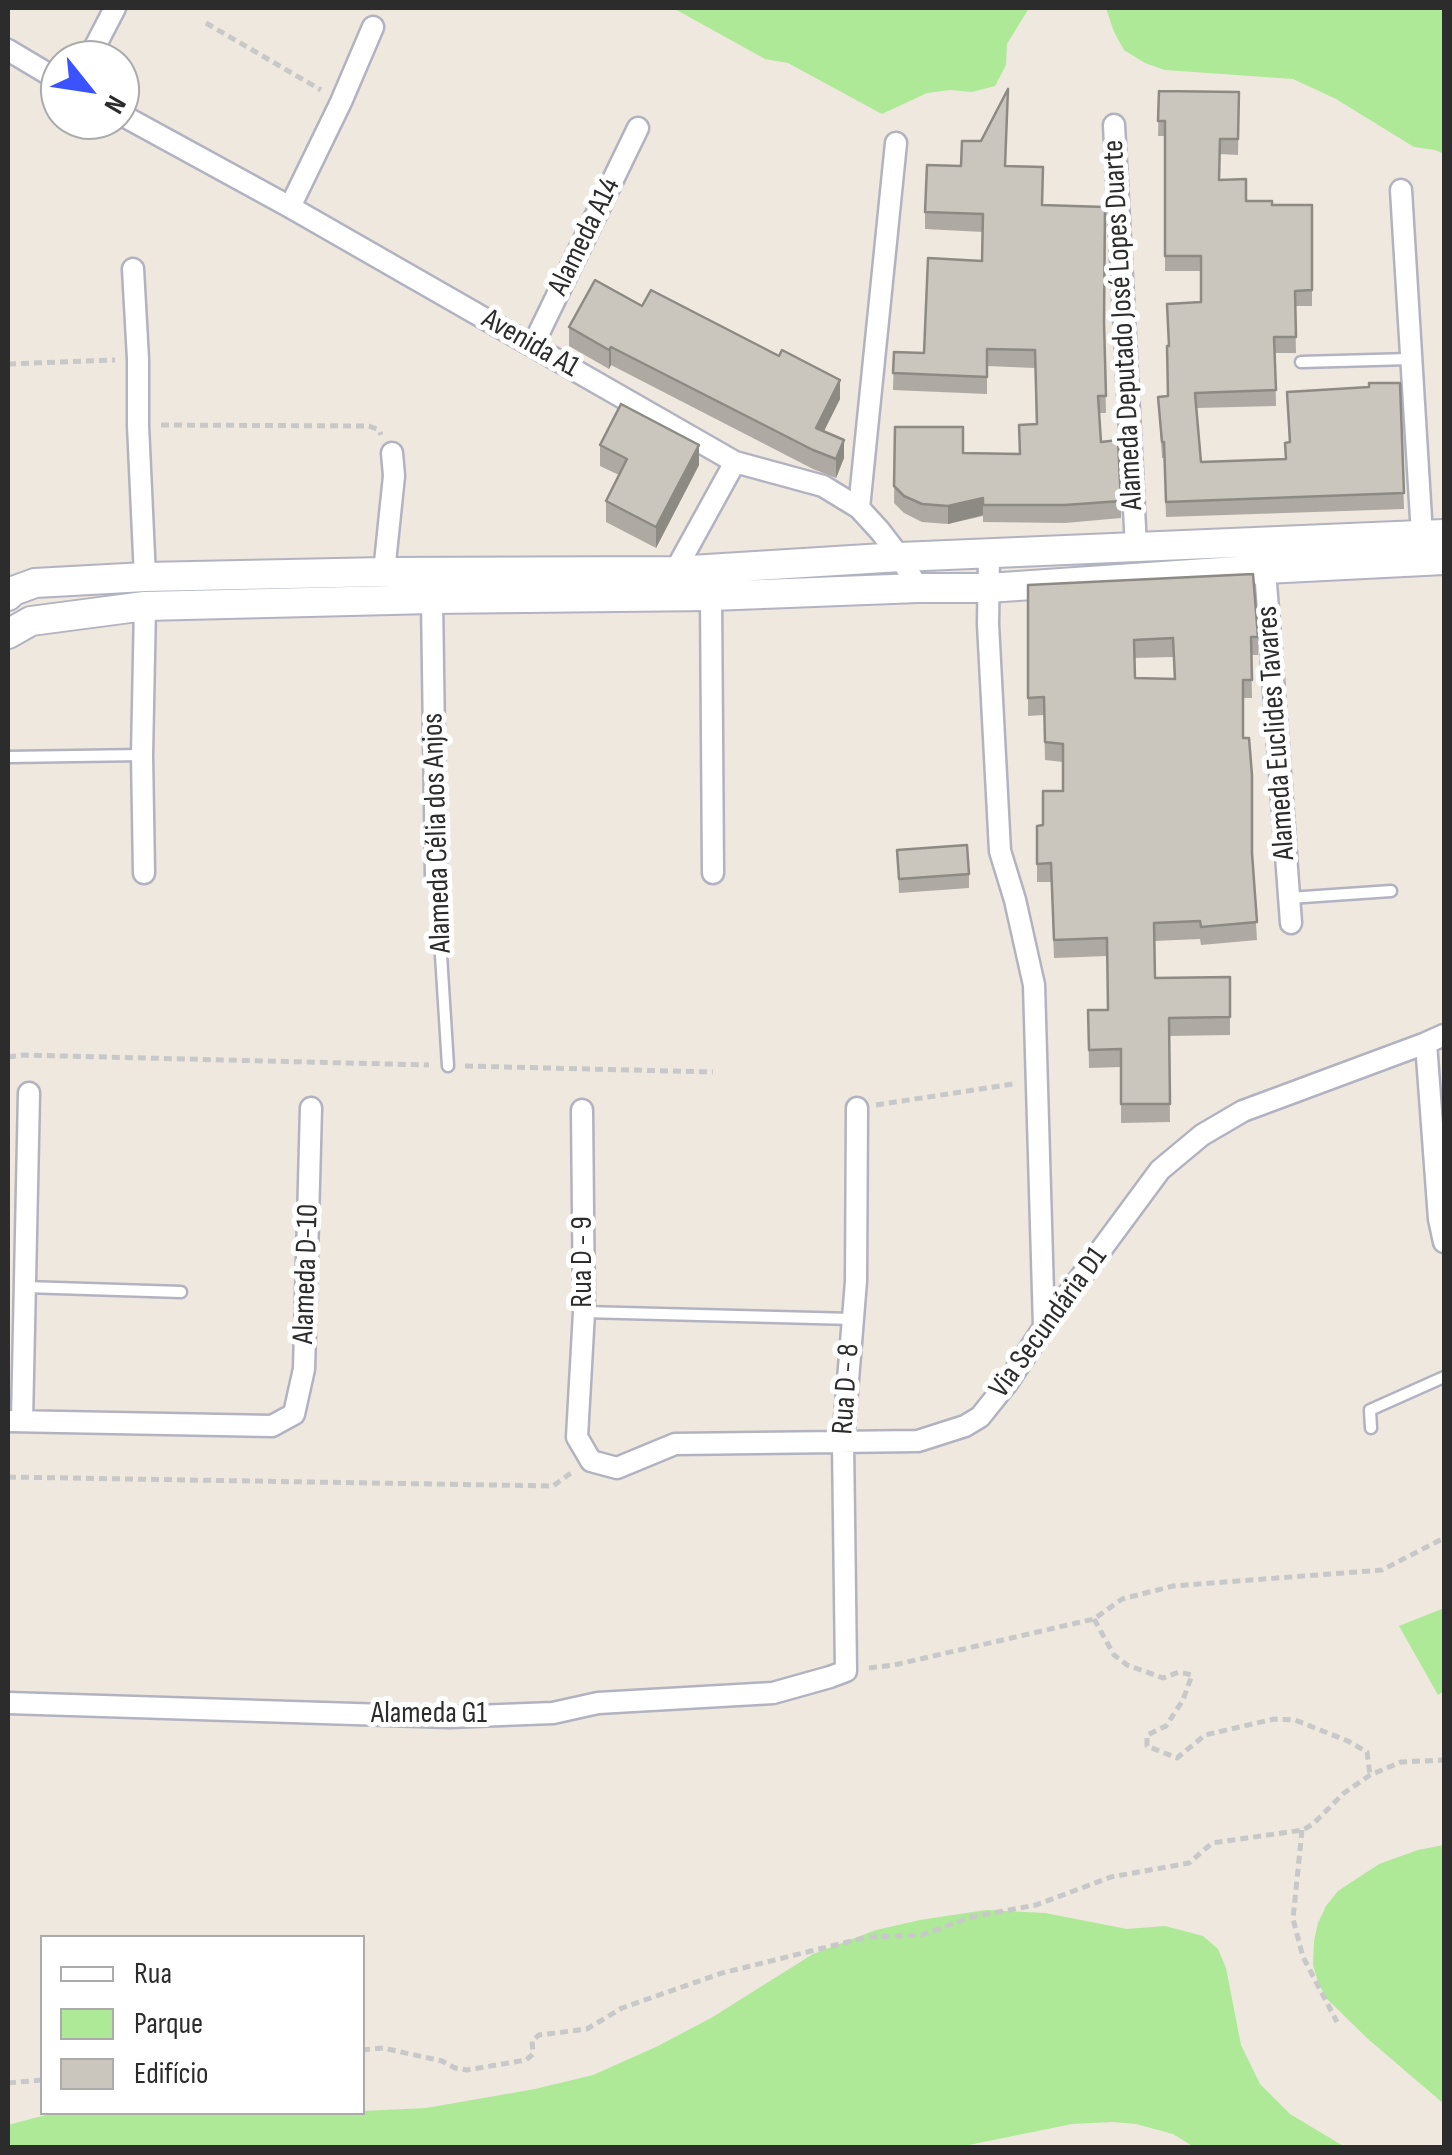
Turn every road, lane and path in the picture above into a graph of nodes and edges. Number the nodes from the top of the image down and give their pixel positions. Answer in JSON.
{"nodes":[{"id":1,"x":115,"y":8,"type":"edge"},
{"id":2,"x":206,"y":23,"type":"dead end"},
{"id":3,"x":372,"y":27,"type":"dead end"},
{"id":4,"x":98,"y":40,"type":"edge"},
{"id":5,"x":8,"y":50,"type":"edge"},
{"id":6,"x":40,"y":69,"type":"edge"},
{"id":7,"x":341,"y":102,"type":"junction"},
{"id":8,"x":140,"y":125,"type":"edge"},
{"id":9,"x":1114,"y":125,"type":"dead end"},
{"id":10,"x":638,"y":128,"type":"dead end"},
{"id":11,"x":896,"y":143,"type":"dead end"},
{"id":12,"x":1401,"y":190,"type":"dead end"},
{"id":13,"x":290,"y":208,"type":"junction"},
{"id":14,"x":133,"y":269,"type":"dead end"},
{"id":15,"x":533,"y":345,"type":"junction"},
{"id":16,"x":138,"y":359,"type":"junction"},
{"id":17,"x":1410,"y":359,"type":"junction"},
{"id":18,"x":1301,"y":362,"type":"dead end"},
{"id":19,"x":8,"y":364,"type":"edge"},
{"id":20,"x":138,"y":425,"type":"junction"},
{"id":21,"x":392,"y":453,"type":"joint"},
{"id":22,"x":735,"y":462,"type":"junction"},
{"id":23,"x":859,"y":508,"type":"junction"},
{"id":24,"x":1433,"y":535,"type":"edge"},
{"id":25,"x":1135,"y":536,"type":"junction"},
{"id":26,"x":988,"y":554,"type":"junction"},
{"id":27,"x":900,"y":557,"type":"junction"},
{"id":28,"x":1444,"y":560,"type":"edge"},
{"id":29,"x":1265,"y":568,"type":"junction"},
{"id":30,"x":676,"y":571,"type":"junction"},
{"id":31,"x":384,"y":572,"type":"junction"},
{"id":32,"x":145,"y":577,"type":"junction"},
{"id":33,"x":21,"y":583,"type":"edge"},
{"id":34,"x":918,"y":588,"type":"junction"},
{"id":35,"x":988,"y":588,"type":"junction"},
{"id":36,"x":8,"y":596,"type":"edge"},
{"id":37,"x":711,"y":596,"type":"junction"},
{"id":38,"x":432,"y":599,"type":"junction"},
{"id":39,"x":145,"y":606,"type":"junction"},
{"id":40,"x":10,"y":632,"type":"edge"},
{"id":41,"x":142,"y":755,"type":"junction"},
{"id":42,"x":8,"y":757,"type":"edge"},
{"id":43,"x":144,"y":872,"type":"dead end"},
{"id":44,"x":713,"y":873,"type":"dead end"},
{"id":45,"x":436,"y":876,"type":"joint"},
{"id":46,"x":1391,"y":891,"type":"dead end"},
{"id":47,"x":1289,"y":898,"type":"junction"},
{"id":48,"x":1291,"y":923,"type":"dead end"},
{"id":49,"x":1435,"y":1039,"type":"edge"},
{"id":50,"x":8,"y":1057,"type":"edge"},
{"id":51,"x":448,"y":1066,"type":"junction"},
{"id":52,"x":713,"y":1072,"type":"dead end"},
{"id":53,"x":1036,"y":1081,"type":"junction"},
{"id":54,"x":29,"y":1094,"type":"dead end"},
{"id":55,"x":312,"y":1108,"type":"dead end"},
{"id":56,"x":857,"y":1108,"type":"joint"},
{"id":57,"x":582,"y":1110,"type":"dead end"},
{"id":58,"x":1444,"y":1242,"type":"edge"},
{"id":59,"x":24,"y":1287,"type":"junction"},
{"id":60,"x":181,"y":1292,"type":"dead end"},
{"id":61,"x":584,"y":1312,"type":"junction"},
{"id":62,"x":852,"y":1319,"type":"junction"},
{"id":63,"x":1044,"y":1327,"type":"junction"},
{"id":64,"x":1444,"y":1377,"type":"edge"},
{"id":65,"x":15,"y":1421,"type":"edge"},
{"id":66,"x":1372,"y":1428,"type":"dead end"},
{"id":67,"x":843,"y":1442,"type":"junction"},
{"id":68,"x":590,"y":1461,"type":"junction"},
{"id":69,"x":8,"y":1476,"type":"edge"},
{"id":70,"x":1444,"y":1538,"type":"edge"},
{"id":71,"x":1094,"y":1619,"type":"junction"},
{"id":72,"x":846,"y":1670,"type":"junction"},
{"id":73,"x":8,"y":1703,"type":"edge"},
{"id":74,"x":1444,"y":1760,"type":"edge"},
{"id":75,"x":1370,"y":1775,"type":"junction"},
{"id":76,"x":1302,"y":1830,"type":"junction"},
{"id":77,"x":1338,"y":2022,"type":"dead end"},
{"id":78,"x":365,"y":2050,"type":"edge"},
{"id":79,"x":40,"y":2080,"type":"edge"},
{"id":80,"x":8,"y":2083,"type":"edge"}],
"edges":[{"from":1,"to":4,"type":"street"},
{"from":2,"to":7,"type":"path"},
{"from":3,"to":7,"type":"street"},
{"from":5,"to":6,"type":"street"},
{"from":7,"to":13,"type":"street"},
{"from":8,"to":13,"type":"street","name":"Avenida A1"},
{"from":9,"to":25,"type":"street","name":"Alameda Deputado José Lopes Duarte"},
{"from":10,"to":15,"type":"street","name":"Alameda A14"},
{"from":11,"to":23,"type":"street"},
{"from":12,"to":17,"type":"street"},
{"from":13,"to":15,"type":"street","name":"Avenida A1"},
{"from":14,"to":16,"type":"street"},
{"from":15,"to":22,"type":"street","name":"Avenida A1"},
{"from":16,"to":19,"type":"path"},
{"from":16,"to":20,"type":"street"},
{"from":17,"to":18,"type":"lane"},
{"from":17,"to":24,"type":"street"},
{"from":20,"to":21,"type":"path"},
{"from":20,"to":32,"type":"street"},
{"from":21,"to":31,"type":"street"},
{"from":22,"to":23,"type":"street","name":"Avenida A1"},
{"from":22,"to":30,"type":"street"},
{"from":23,"to":27,"type":"street","name":"Avenida A1"},
{"from":24,"to":25,"type":"street"},
{"from":25,"to":26,"type":"street"},
{"from":26,"to":27,"type":"street"},
{"from":26,"to":35,"type":"street"},
{"from":27,"to":30,"type":"street"},
{"from":27,"to":34,"type":"street","name":"Avenida A1"},
{"from":28,"to":29,"type":"street"},
{"from":29,"to":35,"type":"street"},
{"from":29,"to":47,"type":"street","name":"Alameda Euclides Tavares"},
{"from":30,"to":31,"type":"street"},
{"from":31,"to":32,"type":"street"},
{"from":32,"to":33,"type":"street"},
{"from":33,"to":36,"type":"street"},
{"from":34,"to":35,"type":"street"},
{"from":34,"to":37,"type":"street"},
{"from":35,"to":53,"type":"street"},
{"from":37,"to":38,"type":"street"},
{"from":37,"to":44,"type":"street"},
{"from":38,"to":39,"type":"street"},
{"from":38,"to":45,"type":"street","name":"Alameda Célia dos Anjos"},
{"from":39,"to":40,"type":"street"},
{"from":39,"to":41,"type":"street"},
{"from":41,"to":42,"type":"lane"},
{"from":41,"to":43,"type":"street"},
{"from":45,"to":51,"type":"lane","name":"Alameda Célia dos Anjos"},
{"from":46,"to":47,"type":"lane","name":"Alameda Euclides Tavares"},
{"from":47,"to":48,"type":"street","name":"Alameda Euclides Tavares"},
{"from":49,"to":58,"type":"street"},
{"from":49,"to":63,"type":"street","name":"Via Secundária D1"},
{"from":50,"to":51,"type":"path"},
{"from":51,"to":52,"type":"path"},
{"from":53,"to":56,"type":"path"},
{"from":53,"to":63,"type":"street"},
{"from":54,"to":59,"type":"street"},
{"from":55,"to":65,"type":"street","name":"Alameda D-10"},
{"from":56,"to":62,"type":"street","name":"Rua D - 8"},
{"from":57,"to":61,"type":"street","name":"Rua D - 9"},
{"from":59,"to":60,"type":"lane"},
{"from":59,"to":65,"type":"street"},
{"from":61,"to":62,"type":"lane"},
{"from":61,"to":68,"type":"street","name":"Rua D - 9"},
{"from":62,"to":67,"type":"street","name":"Rua D - 8"},
{"from":63,"to":67,"type":"street","name":"Via Secundária D1"},
{"from":64,"to":66,"type":"lane"},
{"from":67,"to":68,"type":"street","name":"Via Secundária D1"},
{"from":67,"to":72,"type":"street","name":"Rua D - 8"},
{"from":68,"to":69,"type":"path"},
{"from":70,"to":71,"type":"path"},
{"from":71,"to":72,"type":"path"},
{"from":71,"to":75,"type":"path"},
{"from":72,"to":73,"type":"street","name":"Alameda G1"},
{"from":74,"to":75,"type":"path"},
{"from":75,"to":76,"type":"path"},
{"from":76,"to":77,"type":"path"},
{"from":76,"to":78,"type":"path"},
{"from":79,"to":80,"type":"path"}]}
